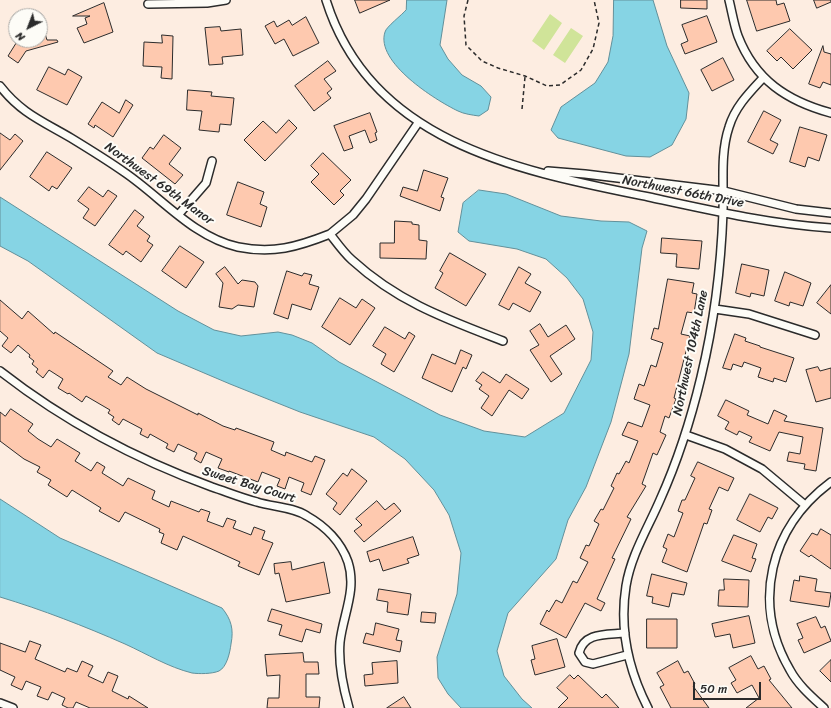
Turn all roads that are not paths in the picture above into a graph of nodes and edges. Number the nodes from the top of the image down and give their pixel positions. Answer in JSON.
{"nodes":[{"id":1,"x":226,"y":0,"type":"edge"},
{"id":2,"x":326,"y":0,"type":"edge"},
{"id":3,"x":729,"y":0,"type":"edge"},
{"id":4,"x":148,"y":4,"type":"dead end"},
{"id":5,"x":763,"y":78,"type":"junction"},
{"id":6,"x":0,"y":86,"type":"edge"},
{"id":7,"x":831,"y":113,"type":"edge"},
{"id":8,"x":418,"y":123,"type":"junction"},
{"id":9,"x":212,"y":161,"type":"dead end"},
{"id":10,"x":532,"y":170,"type":"junction"},
{"id":11,"x":724,"y":191,"type":"junction"},
{"id":12,"x":723,"y":213,"type":"junction"},
{"id":13,"x":831,"y":213,"type":"edge"},
{"id":14,"x":179,"y":214,"type":"junction"},
{"id":15,"x":831,"y":228,"type":"edge"},
{"id":16,"x":330,"y":234,"type":"junction"},
{"id":17,"x":715,"y":309,"type":"junction"},
{"id":18,"x":815,"y":335,"type":"dead end"},
{"id":19,"x":503,"y":341,"type":"dead end"},
{"id":20,"x":0,"y":371,"type":"edge"},
{"id":21,"x":686,"y":435,"type":"junction"},
{"id":22,"x":831,"y":482,"type":"edge"},
{"id":23,"x":805,"y":505,"type":"junction"},
{"id":24,"x":625,"y":633,"type":"junction"},
{"id":25,"x":627,"y":655,"type":"junction"},
{"id":26,"x":0,"y":703,"type":"edge"},
{"id":27,"x":13,"y":708,"type":"edge"},
{"id":28,"x":349,"y":708,"type":"edge"},
{"id":29,"x":648,"y":708,"type":"edge"},
{"id":30,"x":824,"y":708,"type":"edge"}],
"edges":[{"from":1,"to":4,"type":"street"},
{"from":2,"to":8,"type":"street","name":"Northwest 66th Drive"},
{"from":3,"to":5,"type":"street"},
{"from":5,"to":7,"type":"street"},
{"from":5,"to":11,"type":"street","name":"Northwest 104th Lane"},
{"from":6,"to":14,"type":"street","name":"Northwest 69th Manor"},
{"from":8,"to":10,"type":"street","name":"Northwest 66th Drive"},
{"from":8,"to":16,"type":"street"},
{"from":9,"to":14,"type":"street"},
{"from":10,"to":11,"type":"street","name":"Northwest 66th Drive"},
{"from":10,"to":12,"type":"street","name":"Northwest 66th Drive"},
{"from":11,"to":12,"type":"street","name":"Northwest 104th Lane"},
{"from":11,"to":13,"type":"street","name":"Northwest 66th Drive"},
{"from":12,"to":15,"type":"street","name":"Northwest 66th Drive"},
{"from":12,"to":17,"type":"street","name":"Northwest 104th Lane"},
{"from":14,"to":16,"type":"street","name":"Northwest 69th Manor"},
{"from":16,"to":19,"type":"street"},
{"from":17,"to":18,"type":"street"},
{"from":17,"to":21,"type":"street","name":"Northwest 104th Lane"},
{"from":20,"to":28,"type":"street","name":"Sweet Bay Court"},
{"from":21,"to":23,"type":"street"},
{"from":21,"to":24,"type":"street","name":"Northwest 104th Lane"},
{"from":22,"to":23,"type":"street"},
{"from":23,"to":30,"type":"street"},
{"from":24,"to":25,"type":"street","name":"Northwest 104th Lane"},
{"from":24,"to":25,"type":"street"},
{"from":25,"to":29,"type":"street","name":"Northwest 104th Lane"},
{"from":26,"to":27,"type":"street"}]}
